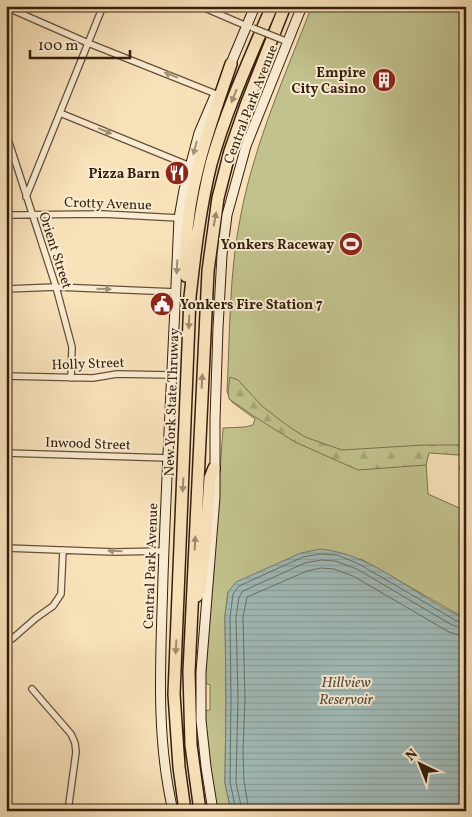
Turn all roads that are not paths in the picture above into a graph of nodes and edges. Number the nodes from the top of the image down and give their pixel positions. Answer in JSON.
{"nodes":[{"id":1,"x":103,"y":6,"type":"edge"},
{"id":2,"x":200,"y":6,"type":"edge"},
{"id":3,"x":255,"y":6,"type":"edge"},
{"id":4,"x":272,"y":6,"type":"edge"},
{"id":5,"x":285,"y":6,"type":"edge"},
{"id":6,"x":302,"y":6,"type":"edge"},
{"id":7,"x":6,"y":8,"type":"edge"},
{"id":8,"x":250,"y":27,"type":"junction"},
{"id":9,"x":285,"y":42,"type":"junction"},
{"id":10,"x":88,"y":43,"type":"junction"},
{"id":11,"x":231,"y":64,"type":"junction"},
{"id":12,"x":216,"y":94,"type":"junction"},
{"id":13,"x":60,"y":112,"type":"junction"},
{"id":14,"x":7,"y":135,"type":"edge"},
{"id":15,"x":190,"y":166,"type":"junction"},
{"id":16,"x":26,"y":197,"type":"junction"},
{"id":17,"x":6,"y":215,"type":"edge"},
{"id":18,"x":32,"y":215,"type":"junction"},
{"id":19,"x":180,"y":218,"type":"junction"},
{"id":20,"x":56,"y":287,"type":"junction"},
{"id":21,"x":6,"y":289,"type":"edge"},
{"id":22,"x":176,"y":292,"type":"junction"},
{"id":23,"x":190,"y":297,"type":"junction"},
{"id":24,"x":172,"y":375,"type":"junction"},
{"id":25,"x":6,"y":376,"type":"edge"},
{"id":26,"x":71,"y":378,"type":"junction"},
{"id":27,"x":6,"y":453,"type":"edge"},
{"id":28,"x":169,"y":458,"type":"junction"},
{"id":29,"x":214,"y":468,"type":"junction"},
{"id":30,"x":6,"y":548,"type":"edge"},
{"id":31,"x":63,"y":550,"type":"junction"},
{"id":32,"x":164,"y":551,"type":"junction"},
{"id":33,"x":192,"y":609,"type":"junction"},
{"id":34,"x":6,"y":641,"type":"edge"},
{"id":35,"x":32,"y":689,"type":"dead end"},
{"id":36,"x":68,"y":811,"type":"edge"},
{"id":37,"x":173,"y":811,"type":"edge"},
{"id":38,"x":186,"y":811,"type":"edge"},
{"id":39,"x":200,"y":811,"type":"edge"},
{"id":40,"x":213,"y":811,"type":"edge"}],
"edges":[{"from":1,"to":10,"type":"street"},
{"from":2,"to":8,"type":"street"},
{"from":3,"to":8,"type":"main road","name":"Central Park Avenue"},
{"from":4,"to":23,"type":"highway","name":"New York State Thruway","one_way":true},
{"from":33,"to":5,"type":"highway","one_way":true},
{"from":6,"to":9,"type":"main road","name":"Central Park Avenue"},
{"from":7,"to":10,"type":"street"},
{"from":8,"to":9,"type":"street","bridge":true},
{"from":8,"to":11,"type":"main road","name":"Central Park Avenue"},
{"from":9,"to":29,"type":"main road","name":"Central Park Avenue"},
{"from":12,"to":10,"type":"street","one_way":true},
{"from":10,"to":13,"type":"street"},
{"from":11,"to":12,"type":"main road","name":"Central Park Avenue"},
{"from":11,"to":23,"type":"highway"},
{"from":12,"to":15,"type":"main road","name":"Central Park Avenue","one_way":true},
{"from":13,"to":15,"type":"street","one_way":true},
{"from":13,"to":16,"type":"street"},
{"from":14,"to":16,"type":"street","name":"Orient Street"},
{"from":15,"to":19,"type":"main road","name":"Central Park Avenue"},
{"from":16,"to":18,"type":"street","name":"Orient Street"},
{"from":17,"to":18,"type":"street","name":"Crotty Avenue"},
{"from":18,"to":19,"type":"street","name":"Crotty Avenue"},
{"from":18,"to":20,"type":"street","name":"Orient Street"},
{"from":19,"to":22,"type":"main road","name":"Central Park Avenue","one_way":true},
{"from":20,"to":21,"type":"street"},
{"from":20,"to":22,"type":"street","one_way":true},
{"from":20,"to":26,"type":"street","name":"Orient Street"},
{"from":22,"to":24,"type":"main road","name":"Central Park Avenue"},
{"from":23,"to":38,"type":"highway","name":"New York State Thruway","one_way":true},
{"from":24,"to":26,"type":"street","name":"Holly Street"},
{"from":24,"to":28,"type":"main road","name":"Central Park Avenue"},
{"from":25,"to":26,"type":"street","name":"Holly Street"},
{"from":27,"to":28,"type":"street","name":"Inwood Street"},
{"from":28,"to":32,"type":"main road","name":"Central Park Avenue"},
{"from":29,"to":33,"type":"highway"},
{"from":29,"to":40,"type":"main road","name":"Central Park Avenue"},
{"from":30,"to":31,"type":"street"},
{"from":32,"to":31,"type":"street","one_way":true},
{"from":31,"to":34,"type":"street"},
{"from":32,"to":37,"type":"main road","name":"Central Park Avenue"},
{"from":33,"to":39,"type":"highway"},
{"from":35,"to":36,"type":"street"}]}
